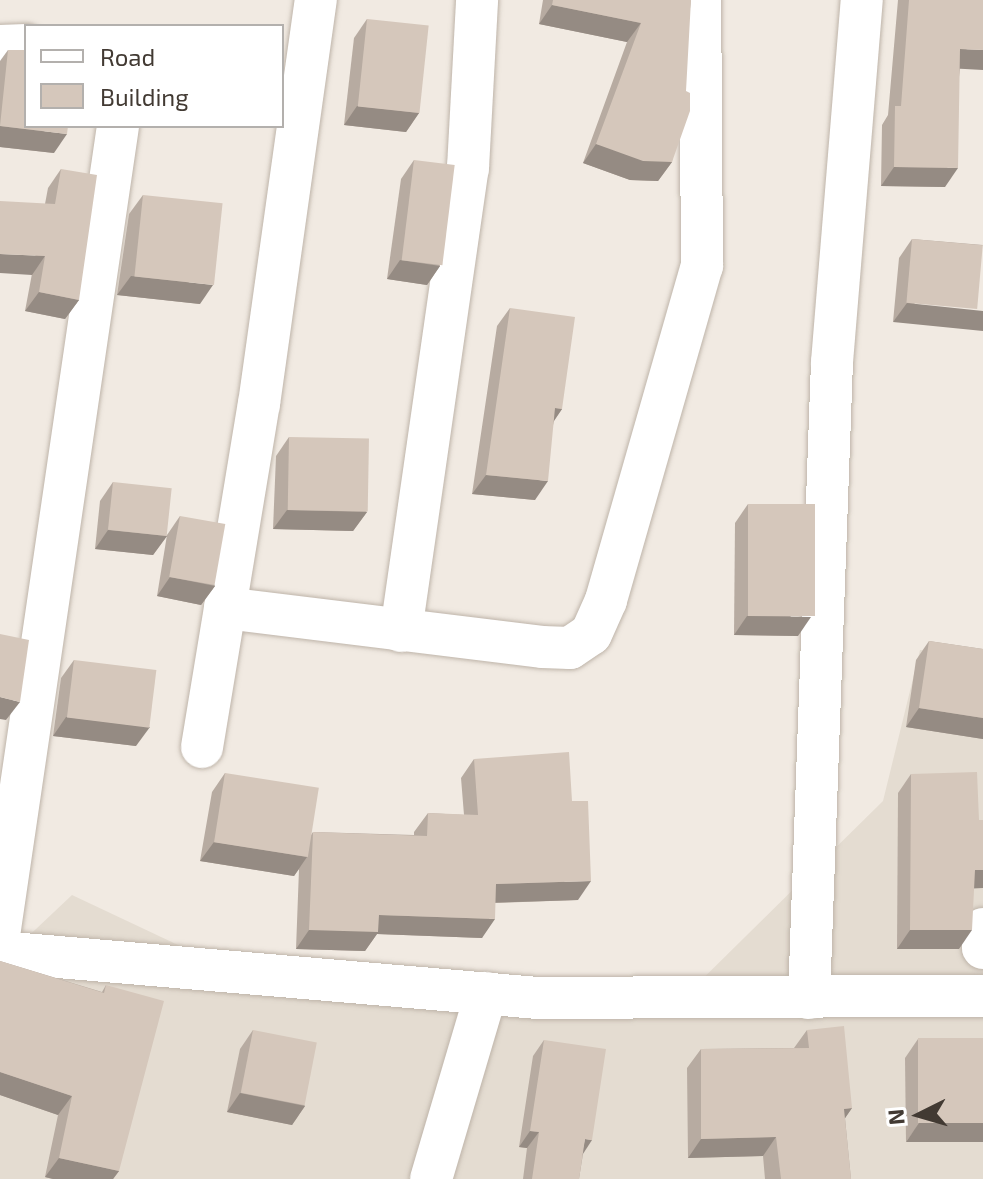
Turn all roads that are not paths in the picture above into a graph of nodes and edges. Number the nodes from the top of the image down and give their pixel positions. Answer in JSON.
{"nodes":[{"id":1,"x":316,"y":0,"type":"edge"},
{"id":2,"x":477,"y":0,"type":"edge"},
{"id":3,"x":700,"y":0,"type":"edge"},
{"id":4,"x":862,"y":0,"type":"edge"},
{"id":5,"x":24,"y":45,"type":"edge"},
{"id":6,"x":0,"y":46,"type":"edge"},
{"id":7,"x":118,"y":128,"type":"edge"},
{"id":8,"x":225,"y":608,"type":"junction"},
{"id":9,"x":401,"y":631,"type":"junction"},
{"id":10,"x":202,"y":747,"type":"dead end"},
{"id":11,"x":0,"y":929,"type":"edge"},
{"id":12,"x":983,"y":929,"type":"edge"},
{"id":13,"x":983,"y":948,"type":"edge"},
{"id":14,"x":0,"y":952,"type":"edge"},
{"id":15,"x":486,"y":993,"type":"junction"},
{"id":16,"x":983,"y":996,"type":"edge"},
{"id":17,"x":809,"y":998,"type":"junction"},
{"id":18,"x":431,"y":1179,"type":"edge"}],
"edges":[{"from":1,"to":8,"type":"street"},
{"from":2,"to":9,"type":"street"},
{"from":3,"to":9,"type":"street"},
{"from":4,"to":17,"type":"street"},
{"from":5,"to":6,"type":"street"},
{"from":7,"to":11,"type":"street"},
{"from":8,"to":9,"type":"street"},
{"from":8,"to":10,"type":"street"},
{"from":12,"to":13,"type":"street"},
{"from":14,"to":15,"type":"street"},
{"from":15,"to":17,"type":"street"},
{"from":15,"to":18,"type":"street"},
{"from":16,"to":17,"type":"street"}]}
